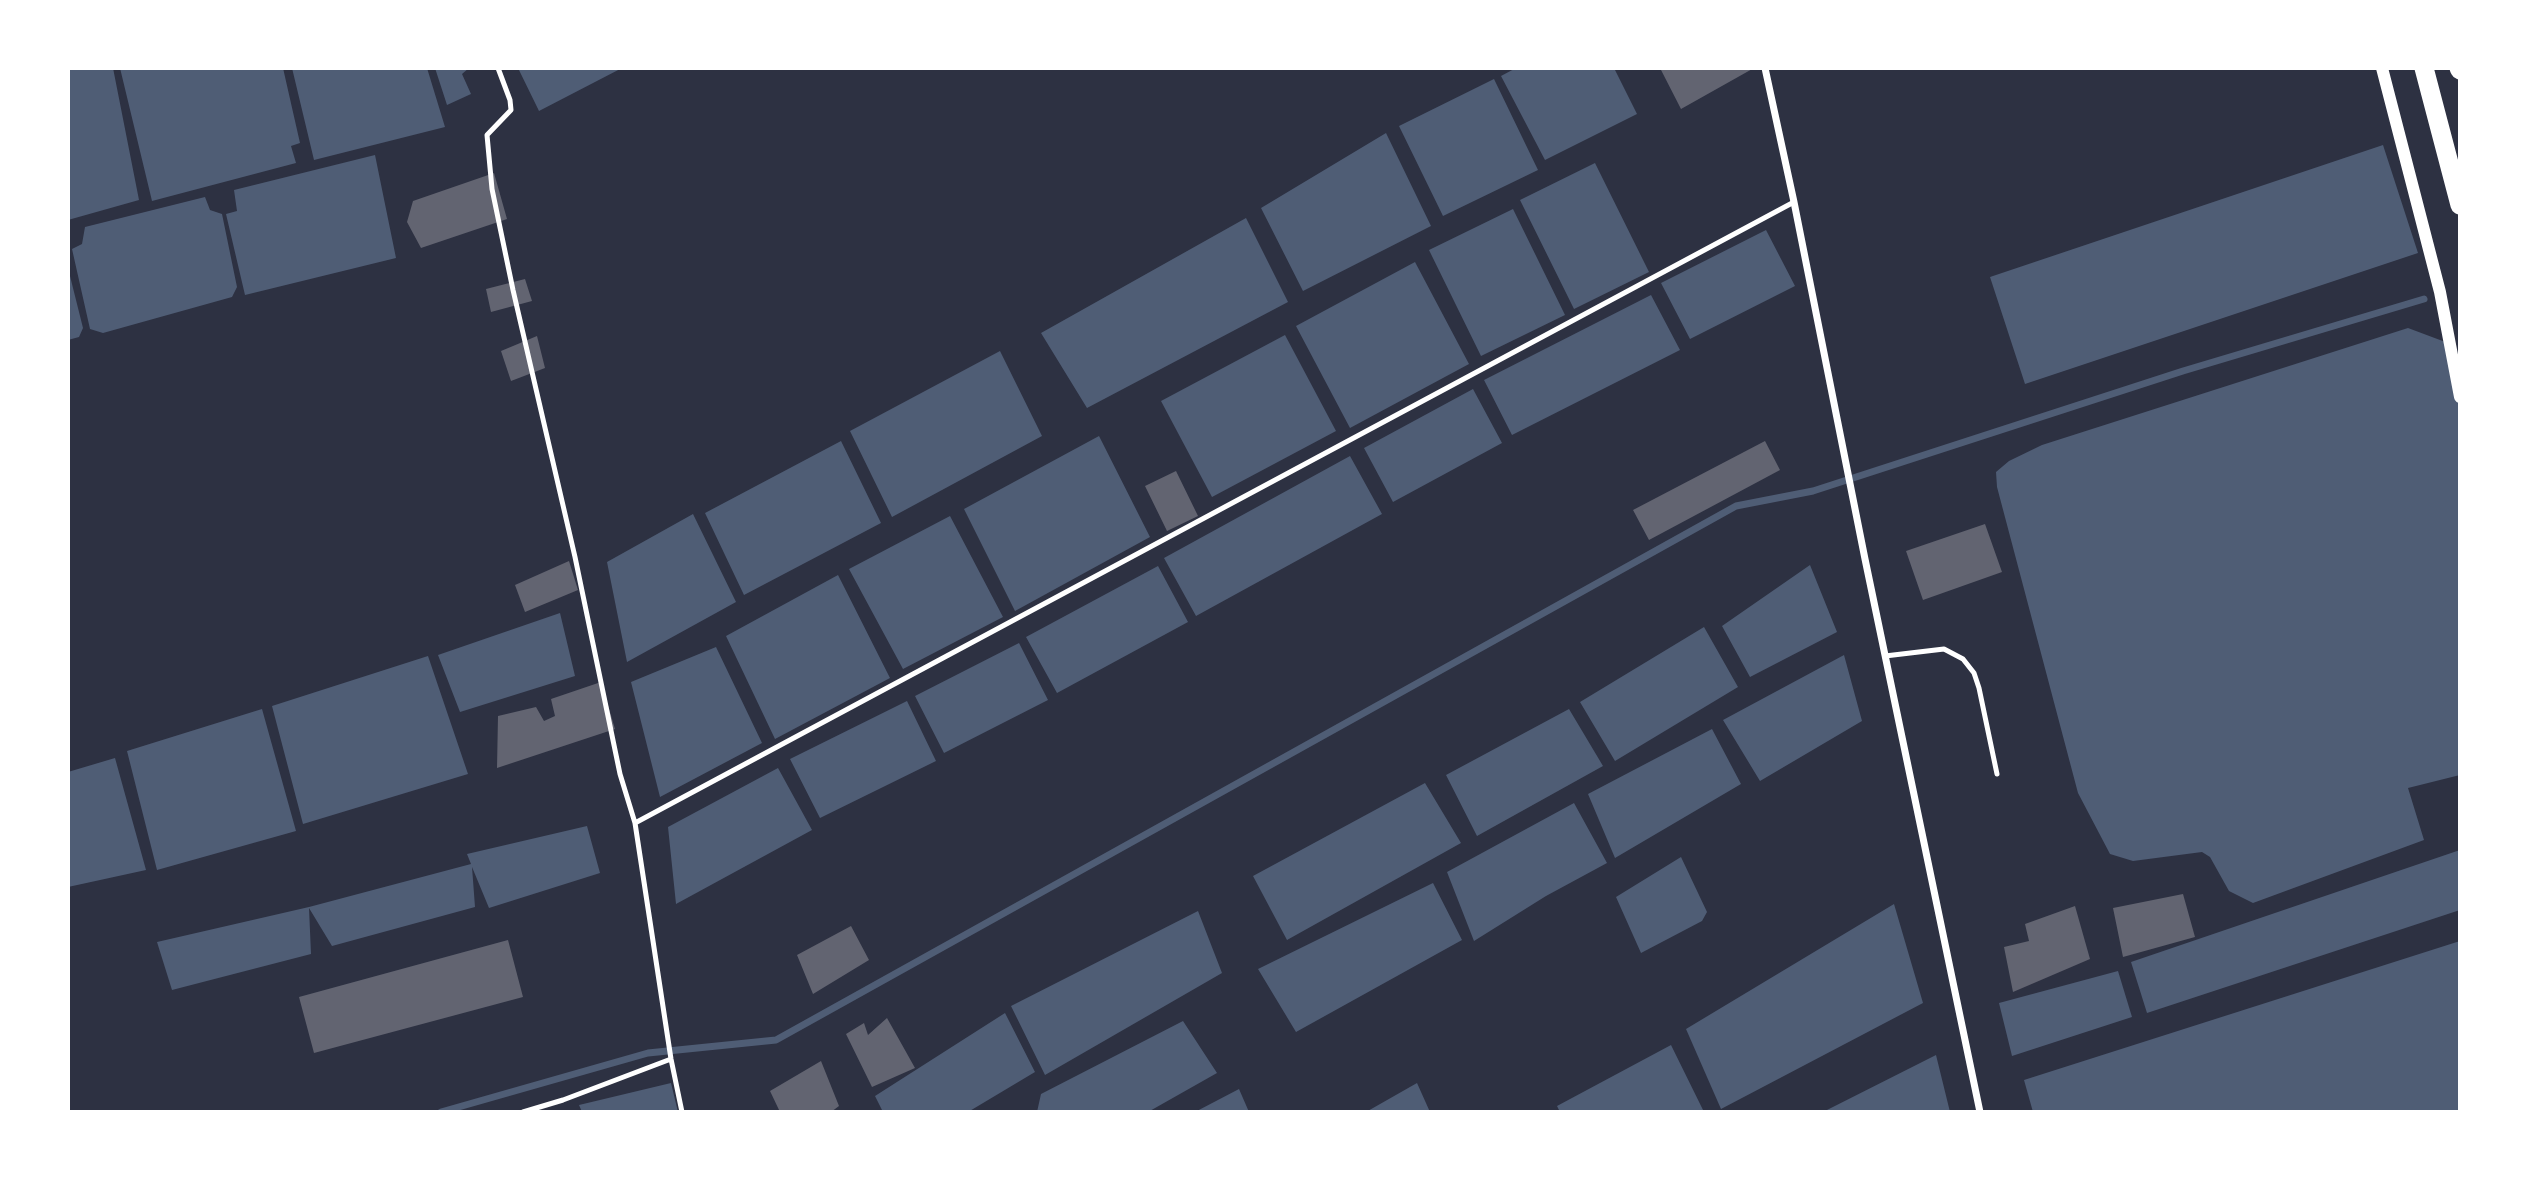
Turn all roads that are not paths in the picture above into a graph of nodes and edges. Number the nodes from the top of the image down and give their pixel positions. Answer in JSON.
{"nodes":[{"id":1,"x":498,"y":68,"type":"edge"},
{"id":2,"x":1765,"y":68,"type":"edge"},
{"id":3,"x":2382,"y":68,"type":"edge"},
{"id":4,"x":2424,"y":68,"type":"edge"},
{"id":5,"x":1794,"y":202,"type":"junction"},
{"id":6,"x":2460,"y":205,"type":"edge"},
{"id":7,"x":2460,"y":397,"type":"edge"},
{"id":8,"x":1885,"y":656,"type":"junction"},
{"id":9,"x":1997,"y":774,"type":"dead end"},
{"id":10,"x":635,"y":824,"type":"junction"},
{"id":11,"x":671,"y":1059,"type":"junction"},
{"id":12,"x":523,"y":1112,"type":"edge"},
{"id":13,"x":682,"y":1112,"type":"edge"},
{"id":14,"x":1980,"y":1112,"type":"edge"}],
"edges":[{"from":1,"to":10,"type":"lane"},
{"from":2,"to":5,"type":"street"},
{"from":3,"to":7,"type":"street"},
{"from":4,"to":6,"type":"highway"},
{"from":5,"to":8,"type":"street"},
{"from":5,"to":10,"type":"lane"},
{"from":8,"to":9,"type":"lane"},
{"from":8,"to":14,"type":"street"},
{"from":10,"to":11,"type":"lane"},
{"from":11,"to":12,"type":"lane"},
{"from":11,"to":13,"type":"lane"}]}
